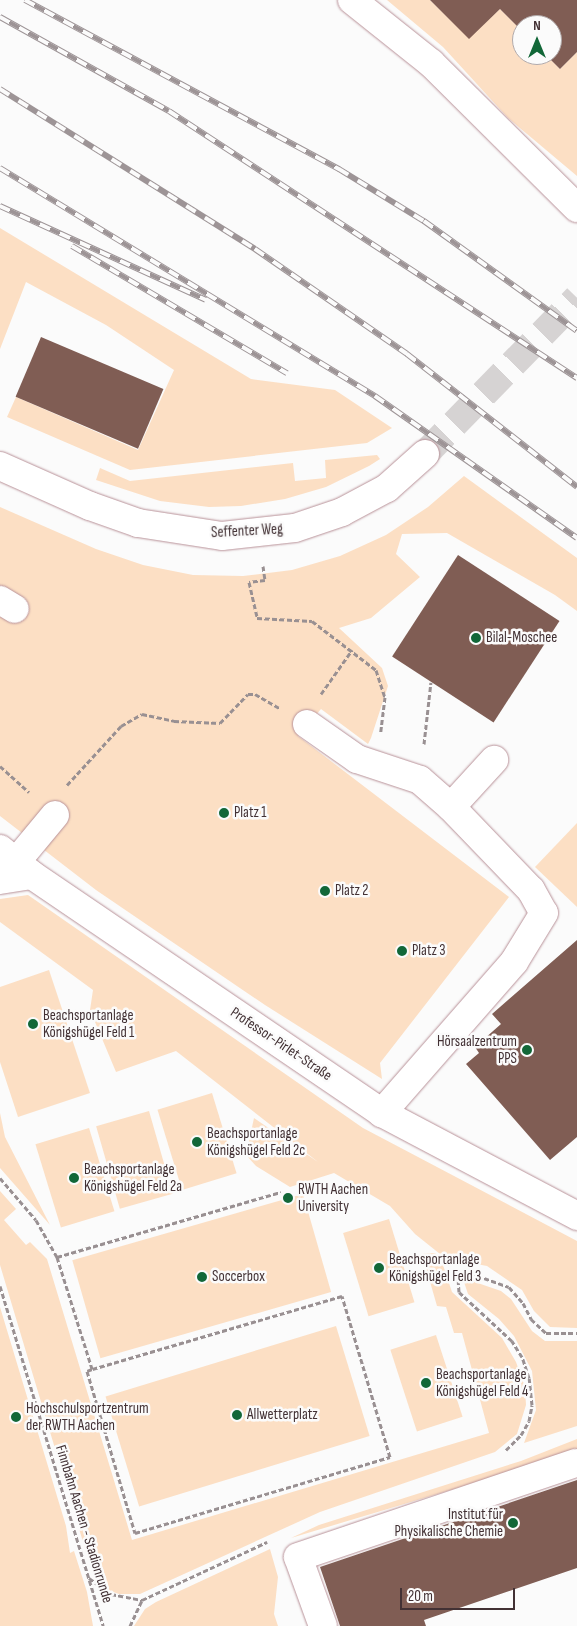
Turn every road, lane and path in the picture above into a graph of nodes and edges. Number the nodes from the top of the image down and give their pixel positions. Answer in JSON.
{"nodes":[{"id":1,"x":352,"y":0,"type":"edge"},
{"id":2,"x":577,"y":208,"type":"edge"},
{"id":3,"x":425,"y":454,"type":"tunnel mouth"},
{"id":4,"x":0,"y":466,"type":"edge"},
{"id":5,"x":260,"y":580,"type":"dead end"},
{"id":6,"x":352,"y":650,"type":"junction"},
{"id":7,"x":431,"y":682,"type":"dead end"},
{"id":8,"x":318,"y":697,"type":"dead end"},
{"id":9,"x":307,"y":724,"type":"joint"},
{"id":10,"x":380,"y":737,"type":"dead end"},
{"id":11,"x":424,"y":744,"type":"dead end"},
{"id":12,"x":494,"y":760,"type":"dead end"},
{"id":13,"x":0,"y":766,"type":"edge"},
{"id":14,"x":451,"y":807,"type":"junction"},
{"id":15,"x":55,"y":815,"type":"junction"},
{"id":16,"x":12,"y":866,"type":"edge"},
{"id":17,"x":382,"y":1113,"type":"junction"},
{"id":18,"x":0,"y":1178,"type":"edge"},
{"id":19,"x":281,"y":1192,"type":"dead end"},
{"id":20,"x":577,"y":1216,"type":"edge"},
{"id":21,"x":58,"y":1257,"type":"junction"},
{"id":22,"x":0,"y":1286,"type":"edge"},
{"id":23,"x":577,"y":1334,"type":"edge"},
{"id":24,"x":92,"y":1369,"type":"junction"},
{"id":25,"x":504,"y":1452,"type":"dead end"},
{"id":26,"x":576,"y":1463,"type":"edge"},
{"id":27,"x":87,"y":1576,"type":"junction"},
{"id":28,"x":142,"y":1600,"type":"dead end"},
{"id":29,"x":102,"y":1626,"type":"edge"},
{"id":30,"x":323,"y":1626,"type":"edge"}],
"edges":[{"from":1,"to":2,"type":"street"},
{"from":3,"to":4,"type":"street","name":"Seffenter Weg"},
{"from":5,"to":6,"type":"path"},
{"from":6,"to":8,"type":"path"},
{"from":6,"to":10,"type":"path"},
{"from":7,"to":11,"type":"path"},
{"from":9,"to":14,"type":"street"},
{"from":9,"to":15,"type":"path"},
{"from":12,"to":14,"type":"street"},
{"from":13,"to":15,"type":"path"},
{"from":14,"to":17,"type":"street"},
{"from":15,"to":16,"type":"street"},
{"from":16,"to":17,"type":"street","name":"Professor-Pirlet-Straße"},
{"from":17,"to":20,"type":"street","name":"Professor-Pirlet-Straße"},
{"from":18,"to":21,"type":"path"},
{"from":19,"to":21,"type":"path"},
{"from":21,"to":24,"type":"path"},
{"from":22,"to":27,"type":"path","name":"Finnbahn Aachen - Stadionrunde"},
{"from":23,"to":25,"type":"path"},
{"from":24,"to":24,"type":"path"},
{"from":26,"to":30,"type":"street"},
{"from":27,"to":28,"type":"path"},
{"from":27,"to":29,"type":"path","name":"Finnbahn Aachen - Stadionrunde"}]}
